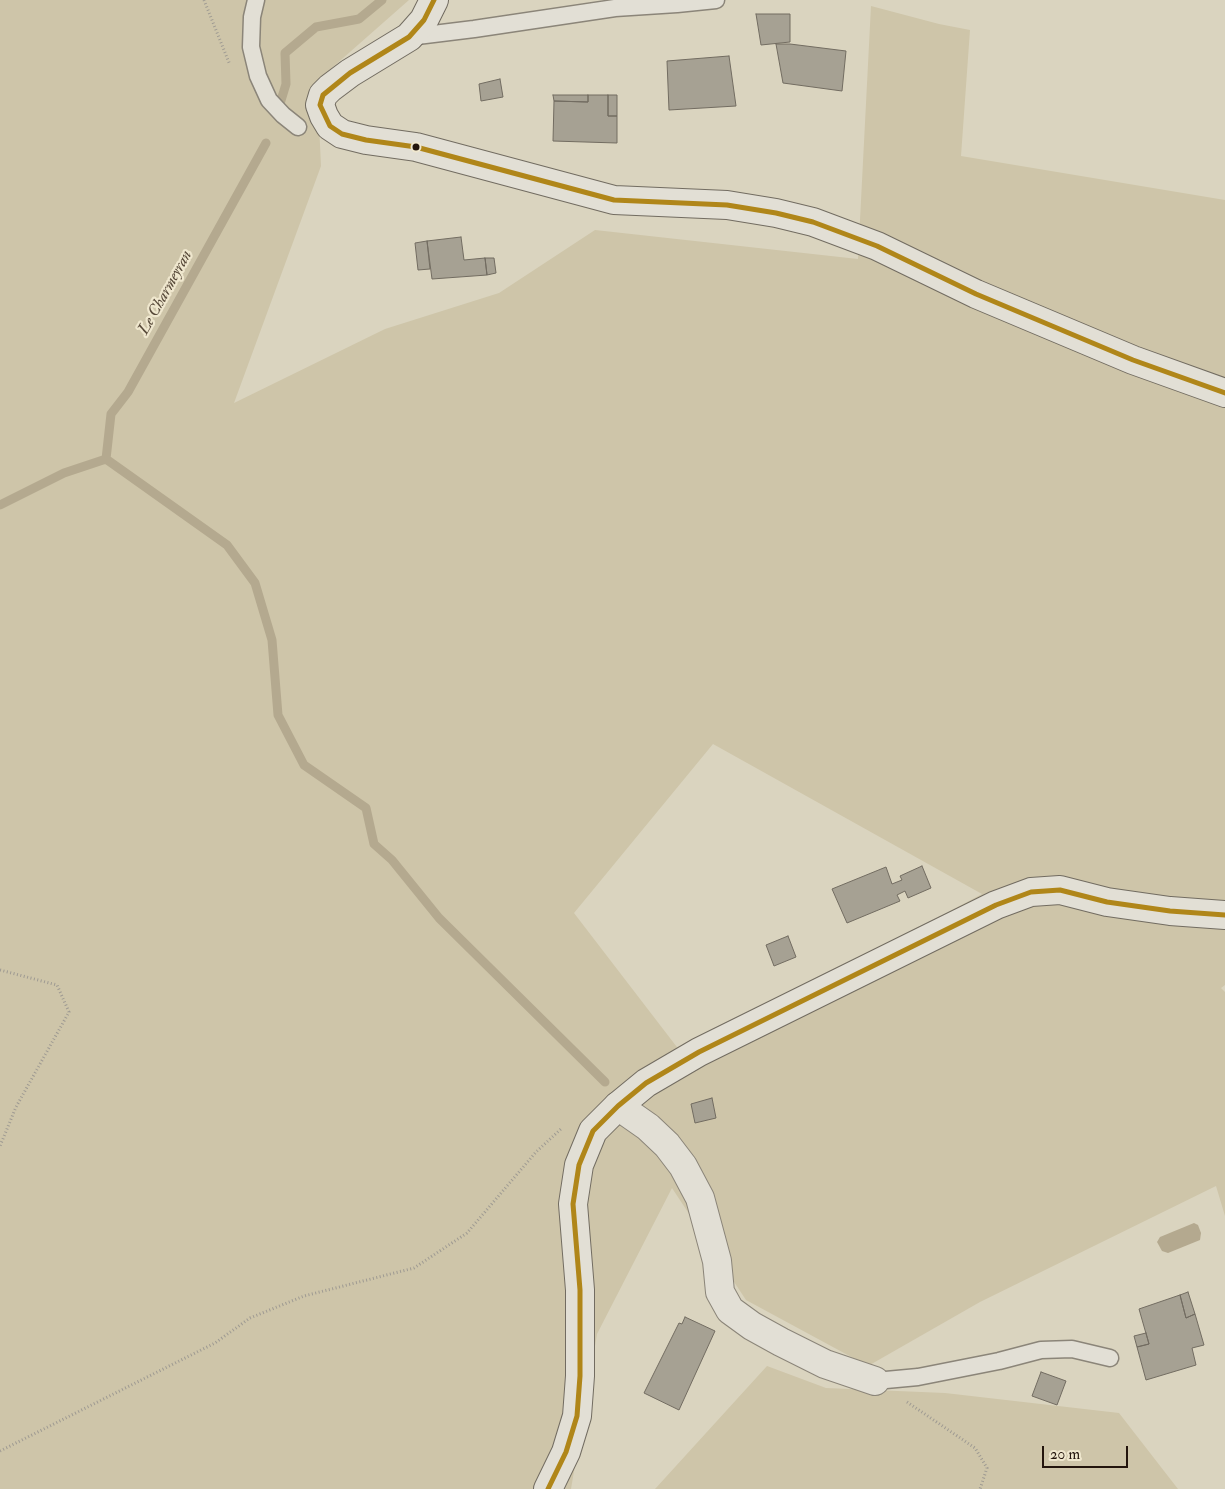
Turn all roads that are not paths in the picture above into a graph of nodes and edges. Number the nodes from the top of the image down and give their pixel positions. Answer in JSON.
{"nodes":[{"id":1,"x":256,"y":0,"type":"edge"},
{"id":2,"x":434,"y":0,"type":"edge"},
{"id":3,"x":716,"y":0,"type":"edge"},
{"id":4,"x":409,"y":37,"type":"junction"},
{"id":5,"x":298,"y":127,"type":"dead end"},
{"id":6,"x":1225,"y":393,"type":"edge"},
{"id":7,"x":1225,"y":916,"type":"edge"},
{"id":8,"x":618,"y":1106,"type":"junction"},
{"id":9,"x":1110,"y":1358,"type":"dead end"},
{"id":10,"x":875,"y":1381,"type":"joint"},
{"id":11,"x":548,"y":1489,"type":"edge"}],
"edges":[{"from":1,"to":5,"type":"lane"},
{"from":2,"to":4,"type":"street"},
{"from":3,"to":4,"type":"lane"},
{"from":4,"to":6,"type":"street"},
{"from":7,"to":8,"type":"street"},
{"from":8,"to":10,"type":"street"},
{"from":8,"to":11,"type":"street"},
{"from":9,"to":10,"type":"lane"}]}
